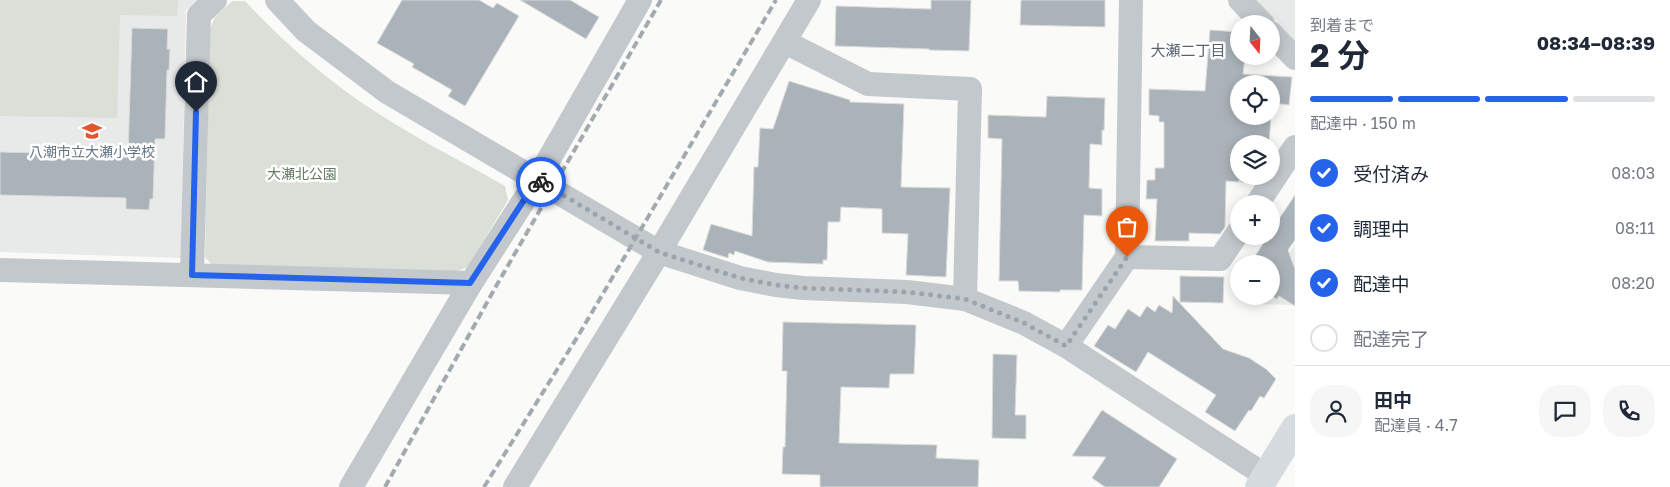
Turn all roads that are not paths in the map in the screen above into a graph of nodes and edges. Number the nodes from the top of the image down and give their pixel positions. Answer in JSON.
{"nodes":[{"id":1,"x":215,"y":0,"type":"edge"},
{"id":2,"x":276,"y":0,"type":"edge"},
{"id":3,"x":640,"y":0,"type":"edge"},
{"id":4,"x":809,"y":0,"type":"edge"},
{"id":5,"x":1131,"y":0,"type":"edge"},
{"id":6,"x":1240,"y":0,"type":"edge"},
{"id":7,"x":1254,"y":15,"type":"edge"},
{"id":8,"x":785,"y":42,"type":"junction"},
{"id":9,"x":1280,"y":42,"type":"edge"},
{"id":10,"x":1295,"y":58,"type":"edge"},
{"id":11,"x":1295,"y":147,"type":"edge"},
{"id":12,"x":537,"y":180,"type":"junction"},
{"id":13,"x":1263,"y":195,"type":"edge"},
{"id":14,"x":1230,"y":244,"type":"edge"},
{"id":15,"x":659,"y":252,"type":"junction"},
{"id":16,"x":1127,"y":257,"type":"junction"},
{"id":17,"x":0,"y":270,"type":"edge"},
{"id":18,"x":192,"y":275,"type":"junction"},
{"id":19,"x":470,"y":283,"type":"junction"},
{"id":20,"x":965,"y":299,"type":"junction"},
{"id":21,"x":1066,"y":346,"type":"junction"},
{"id":22,"x":1295,"y":428,"type":"edge"},
{"id":23,"x":1295,"y":439,"type":"edge"},
{"id":24,"x":1262,"y":481,"type":"edge"},
{"id":25,"x":351,"y":487,"type":"edge"},
{"id":26,"x":515,"y":487,"type":"edge"}],
"edges":[{"from":1,"to":18,"type":"street"},
{"from":2,"to":12,"type":"street"},
{"from":3,"to":12,"type":"street"},
{"from":4,"to":8,"type":"street"},
{"from":5,"to":16,"type":"street"},
{"from":6,"to":7,"type":"street"},
{"from":8,"to":15,"type":"street"},
{"from":8,"to":20,"type":"street"},
{"from":9,"to":10,"type":"street"},
{"from":11,"to":13,"type":"street"},
{"from":12,"to":15,"type":"street"},
{"from":12,"to":19,"type":"street"},
{"from":14,"to":16,"type":"street"},
{"from":15,"to":20,"type":"street"},
{"from":15,"to":26,"type":"street"},
{"from":16,"to":21,"type":"street"},
{"from":17,"to":18,"type":"street"},
{"from":18,"to":19,"type":"street"},
{"from":19,"to":25,"type":"street"},
{"from":20,"to":21,"type":"street"},
{"from":21,"to":24,"type":"street"},
{"from":22,"to":24,"type":"street"},
{"from":23,"to":24,"type":"street"}]}
